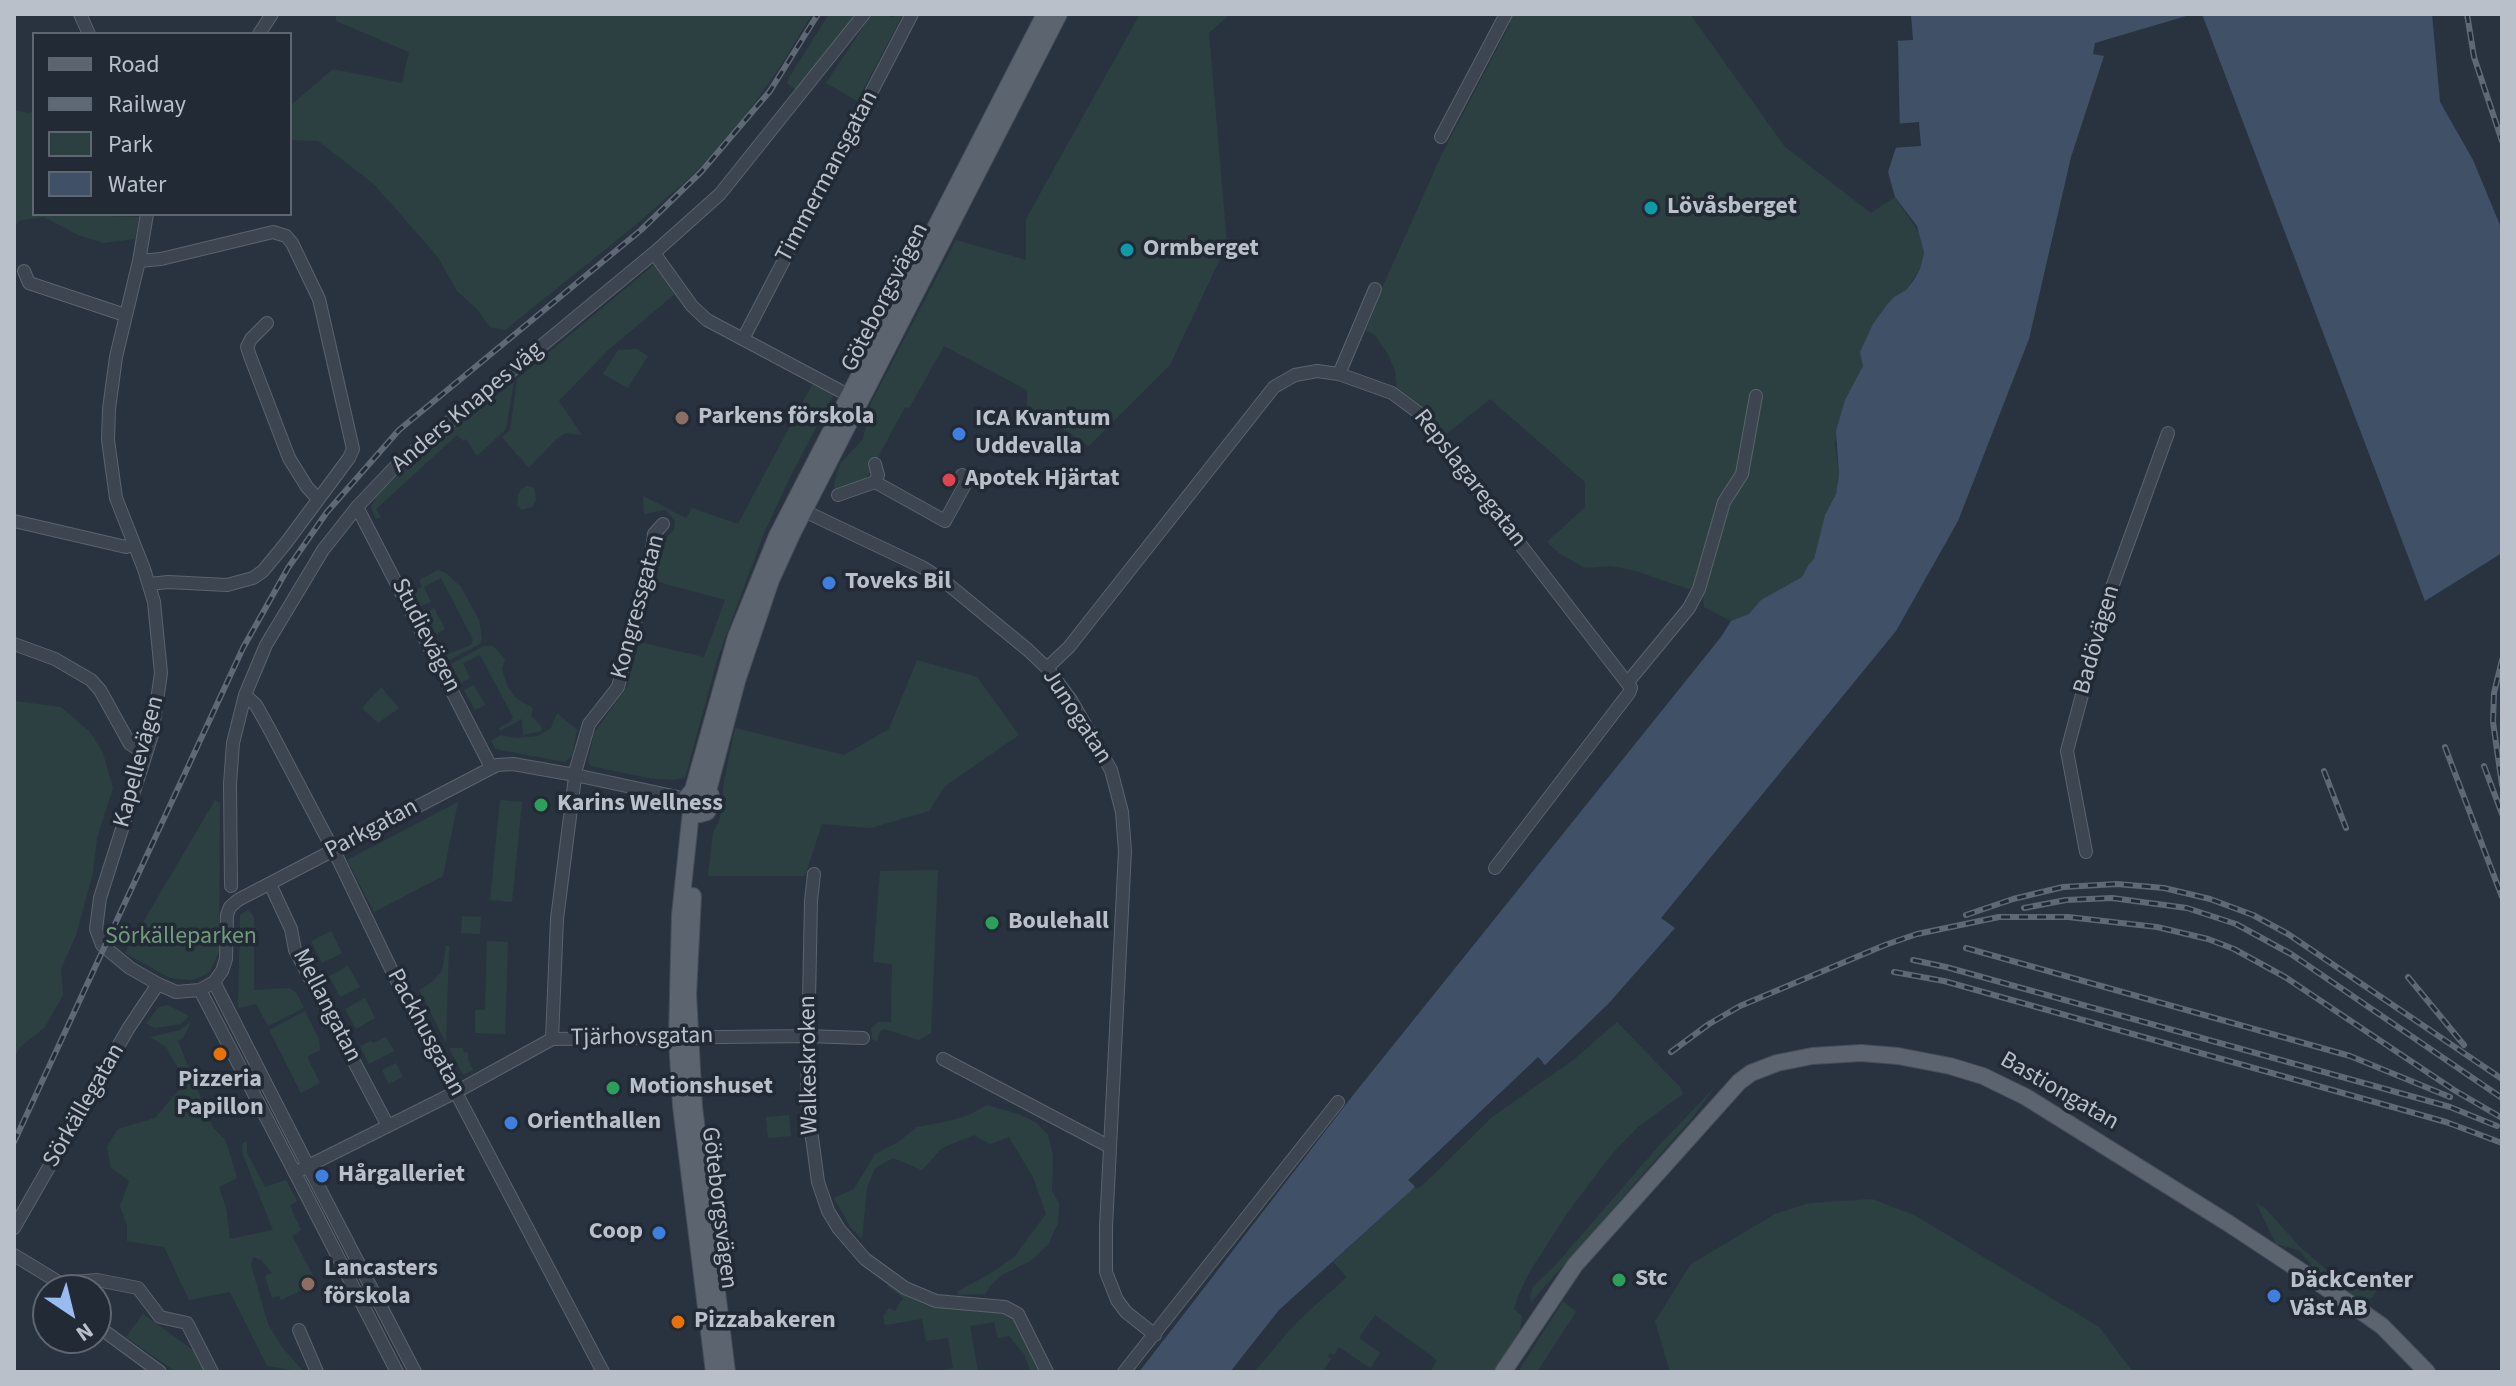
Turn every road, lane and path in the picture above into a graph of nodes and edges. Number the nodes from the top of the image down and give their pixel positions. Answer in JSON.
{"nodes":[{"id":1,"x":272,"y":14,"type":"edge"},
{"id":2,"x":864,"y":14,"type":"edge"},
{"id":3,"x":912,"y":14,"type":"edge"},
{"id":4,"x":1045,"y":14,"type":"edge"},
{"id":5,"x":1059,"y":14,"type":"edge"},
{"id":6,"x":1506,"y":14,"type":"edge"},
{"id":7,"x":260,"y":32,"type":"edge"},
{"id":8,"x":1441,"y":137,"type":"dead end"},
{"id":9,"x":147,"y":216,"type":"edge"},
{"id":10,"x":654,"y":253,"type":"junction"},
{"id":11,"x":139,"y":261,"type":"junction"},
{"id":12,"x":24,"y":271,"type":"dead end"},
{"id":13,"x":1375,"y":289,"type":"dead end"},
{"id":14,"x":125,"y":315,"type":"junction"},
{"id":15,"x":267,"y":323,"type":"dead end"},
{"id":16,"x":743,"y":339,"type":"junction"},
{"id":17,"x":1339,"y":374,"type":"junction"},
{"id":18,"x":848,"y":395,"type":"junction"},
{"id":19,"x":1756,"y":396,"type":"dead end"},
{"id":20,"x":2168,"y":433,"type":"dead end"},
{"id":21,"x":875,"y":464,"type":"dead end"},
{"id":22,"x":962,"y":475,"type":"dead end"},
{"id":23,"x":875,"y":482,"type":"junction"},
{"id":24,"x":838,"y":495,"type":"dead end"},
{"id":25,"x":318,"y":499,"type":"junction"},
{"id":26,"x":357,"y":507,"type":"junction"},
{"id":27,"x":797,"y":508,"type":"junction"},
{"id":28,"x":14,"y":521,"type":"edge"},
{"id":29,"x":663,"y":524,"type":"dead end"},
{"id":30,"x":133,"y":544,"type":"junction"},
{"id":31,"x":150,"y":584,"type":"junction"},
{"id":32,"x":14,"y":644,"type":"edge"},
{"id":33,"x":1047,"y":668,"type":"junction"},
{"id":34,"x":1628,"y":682,"type":"junction"},
{"id":35,"x":245,"y":695,"type":"junction"},
{"id":36,"x":145,"y":754,"type":"junction"},
{"id":37,"x":491,"y":767,"type":"junction"},
{"id":38,"x":575,"y":775,"type":"junction"},
{"id":39,"x":697,"y":801,"type":"junction"},
{"id":40,"x":333,"y":851,"type":"junction"},
{"id":41,"x":2086,"y":852,"type":"dead end"},
{"id":42,"x":1495,"y":868,"type":"dead end"},
{"id":43,"x":814,"y":874,"type":"dead end"},
{"id":44,"x":270,"y":884,"type":"junction"},
{"id":45,"x":231,"y":886,"type":"dead end"},
{"id":46,"x":214,"y":982,"type":"junction"},
{"id":47,"x":158,"y":984,"type":"junction"},
{"id":48,"x":200,"y":990,"type":"junction"},
{"id":49,"x":807,"y":1036,"type":"junction"},
{"id":50,"x":683,"y":1038,"type":"junction"},
{"id":51,"x":863,"y":1038,"type":"dead end"},
{"id":52,"x":552,"y":1039,"type":"junction"},
{"id":53,"x":943,"y":1059,"type":"dead end"},
{"id":54,"x":456,"y":1092,"type":"junction"},
{"id":55,"x":1338,"y":1102,"type":"dead end"},
{"id":56,"x":388,"y":1126,"type":"junction"},
{"id":57,"x":1110,"y":1147,"type":"junction"},
{"id":58,"x":308,"y":1166,"type":"junction"},
{"id":59,"x":295,"y":1173,"type":"junction"},
{"id":60,"x":14,"y":1228,"type":"edge"},
{"id":61,"x":14,"y":1255,"type":"edge"},
{"id":62,"x":43,"y":1274,"type":"edge"},
{"id":63,"x":112,"y":1283,"type":"edge"},
{"id":64,"x":299,"y":1330,"type":"dead end"},
{"id":65,"x":1155,"y":1335,"type":"junction"},
{"id":66,"x":112,"y":1337,"type":"edge"},
{"id":67,"x":160,"y":1372,"type":"edge"},
{"id":68,"x":212,"y":1372,"type":"edge"},
{"id":69,"x":317,"y":1372,"type":"edge"},
{"id":70,"x":397,"y":1372,"type":"edge"},
{"id":71,"x":415,"y":1372,"type":"edge"},
{"id":72,"x":603,"y":1372,"type":"edge"},
{"id":73,"x":714,"y":1372,"type":"edge"},
{"id":74,"x":727,"y":1372,"type":"edge"},
{"id":75,"x":1047,"y":1372,"type":"edge"},
{"id":76,"x":1124,"y":1372,"type":"edge"},
{"id":77,"x":1503,"y":1372,"type":"edge"},
{"id":78,"x":2427,"y":1372,"type":"edge"}],
"edges":[{"from":1,"to":7,"type":"street"},
{"from":2,"to":10,"type":"street","name":"Anders Knapes väg"},
{"from":3,"to":16,"type":"street","name":"Timmermansgatan"},
{"from":4,"to":18,"type":"main road","name":"Göteborgsvägen"},
{"from":5,"to":27,"type":"main road","name":"Göteborgsvägen"},
{"from":6,"to":8,"type":"street"},
{"from":9,"to":11,"type":"street","name":"Kapellevägen"},
{"from":10,"to":16,"type":"street"},
{"from":10,"to":26,"type":"street","name":"Anders Knapes väg"},
{"from":11,"to":14,"type":"street","name":"Kapellevägen"},
{"from":11,"to":25,"type":"street"},
{"from":12,"to":14,"type":"street"},
{"from":13,"to":17,"type":"street"},
{"from":14,"to":30,"type":"street","name":"Kapellevägen"},
{"from":15,"to":25,"type":"street"},
{"from":16,"to":18,"type":"street"},
{"from":17,"to":33,"type":"street","name":"Repslagaregatan"},
{"from":17,"to":34,"type":"street","name":"Repslagaregatan"},
{"from":18,"to":27,"type":"main road","name":"Göteborgsvägen"},
{"from":19,"to":34,"type":"street"},
{"from":20,"to":41,"type":"street","name":"Badövägen"},
{"from":21,"to":23,"type":"street"},
{"from":22,"to":23,"type":"street"},
{"from":23,"to":24,"type":"street"},
{"from":25,"to":31,"type":"street"},
{"from":26,"to":35,"type":"street","name":"Anders Knapes väg"},
{"from":26,"to":37,"type":"street","name":"Studievägen"},
{"from":27,"to":33,"type":"street","name":"Junogatan"},
{"from":27,"to":39,"type":"main road","name":"Göteborgsvägen"},
{"from":28,"to":30,"type":"street"},
{"from":29,"to":38,"type":"street","name":"Kongressgatan"},
{"from":30,"to":31,"type":"street","name":"Kapellevägen"},
{"from":31,"to":36,"type":"street","name":"Kapellevägen"},
{"from":32,"to":36,"type":"street"},
{"from":33,"to":57,"type":"street","name":"Junogatan"},
{"from":34,"to":42,"type":"street"},
{"from":35,"to":40,"type":"street","name":"Packhusgatan"},
{"from":35,"to":45,"type":"street","name":"Anders Knapes väg"},
{"from":36,"to":47,"type":"street","name":"Kapellevägen"},
{"from":37,"to":38,"type":"street","name":"Parkgatan"},
{"from":37,"to":40,"type":"street","name":"Parkgatan"},
{"from":38,"to":39,"type":"street","name":"Parkgatan"},
{"from":38,"to":52,"type":"street","name":"Kongressgatan"},
{"from":39,"to":50,"type":"main road","name":"Göteborgsvägen"},
{"from":40,"to":44,"type":"street","name":"Parkgatan"},
{"from":40,"to":54,"type":"street","name":"Packhusgatan"},
{"from":43,"to":49,"type":"street","name":"Walkeskroken"},
{"from":44,"to":46,"type":"street","name":"Parkgatan"},
{"from":44,"to":56,"type":"street","name":"Mellangatan"},
{"from":46,"to":48,"type":"street"},
{"from":46,"to":58,"type":"street"},
{"from":47,"to":48,"type":"street"},
{"from":47,"to":60,"type":"street","name":"Sörkällegatan"},
{"from":48,"to":59,"type":"street"},
{"from":49,"to":50,"type":"street","name":"Tjärhovsgatan"},
{"from":49,"to":51,"type":"street","name":"Tjärhovsgatan"},
{"from":49,"to":75,"type":"street","name":"Walkeskroken"},
{"from":50,"to":52,"type":"street","name":"Tjärhovsgatan"},
{"from":50,"to":73,"type":"main road","name":"Göteborgsvägen"},
{"from":50,"to":74,"type":"main road","name":"Göteborgsvägen"},
{"from":52,"to":54,"type":"street","name":"Tjärhovsgatan"},
{"from":53,"to":57,"type":"street"},
{"from":54,"to":56,"type":"street","name":"Tjärhovsgatan"},
{"from":54,"to":72,"type":"street","name":"Packhusgatan"},
{"from":55,"to":65,"type":"street"},
{"from":56,"to":58,"type":"street","name":"Tjärhovsgatan"},
{"from":57,"to":65,"type":"street","name":"Junogatan"},
{"from":58,"to":59,"type":"street","name":"Tjärhovsgatan"},
{"from":58,"to":71,"type":"street"},
{"from":59,"to":70,"type":"street"},
{"from":61,"to":62,"type":"street"},
{"from":63,"to":68,"type":"street"},
{"from":64,"to":69,"type":"street"},
{"from":65,"to":76,"type":"street"},
{"from":66,"to":67,"type":"street"},
{"from":77,"to":78,"type":"main road","name":"Bastiongatan"}]}
